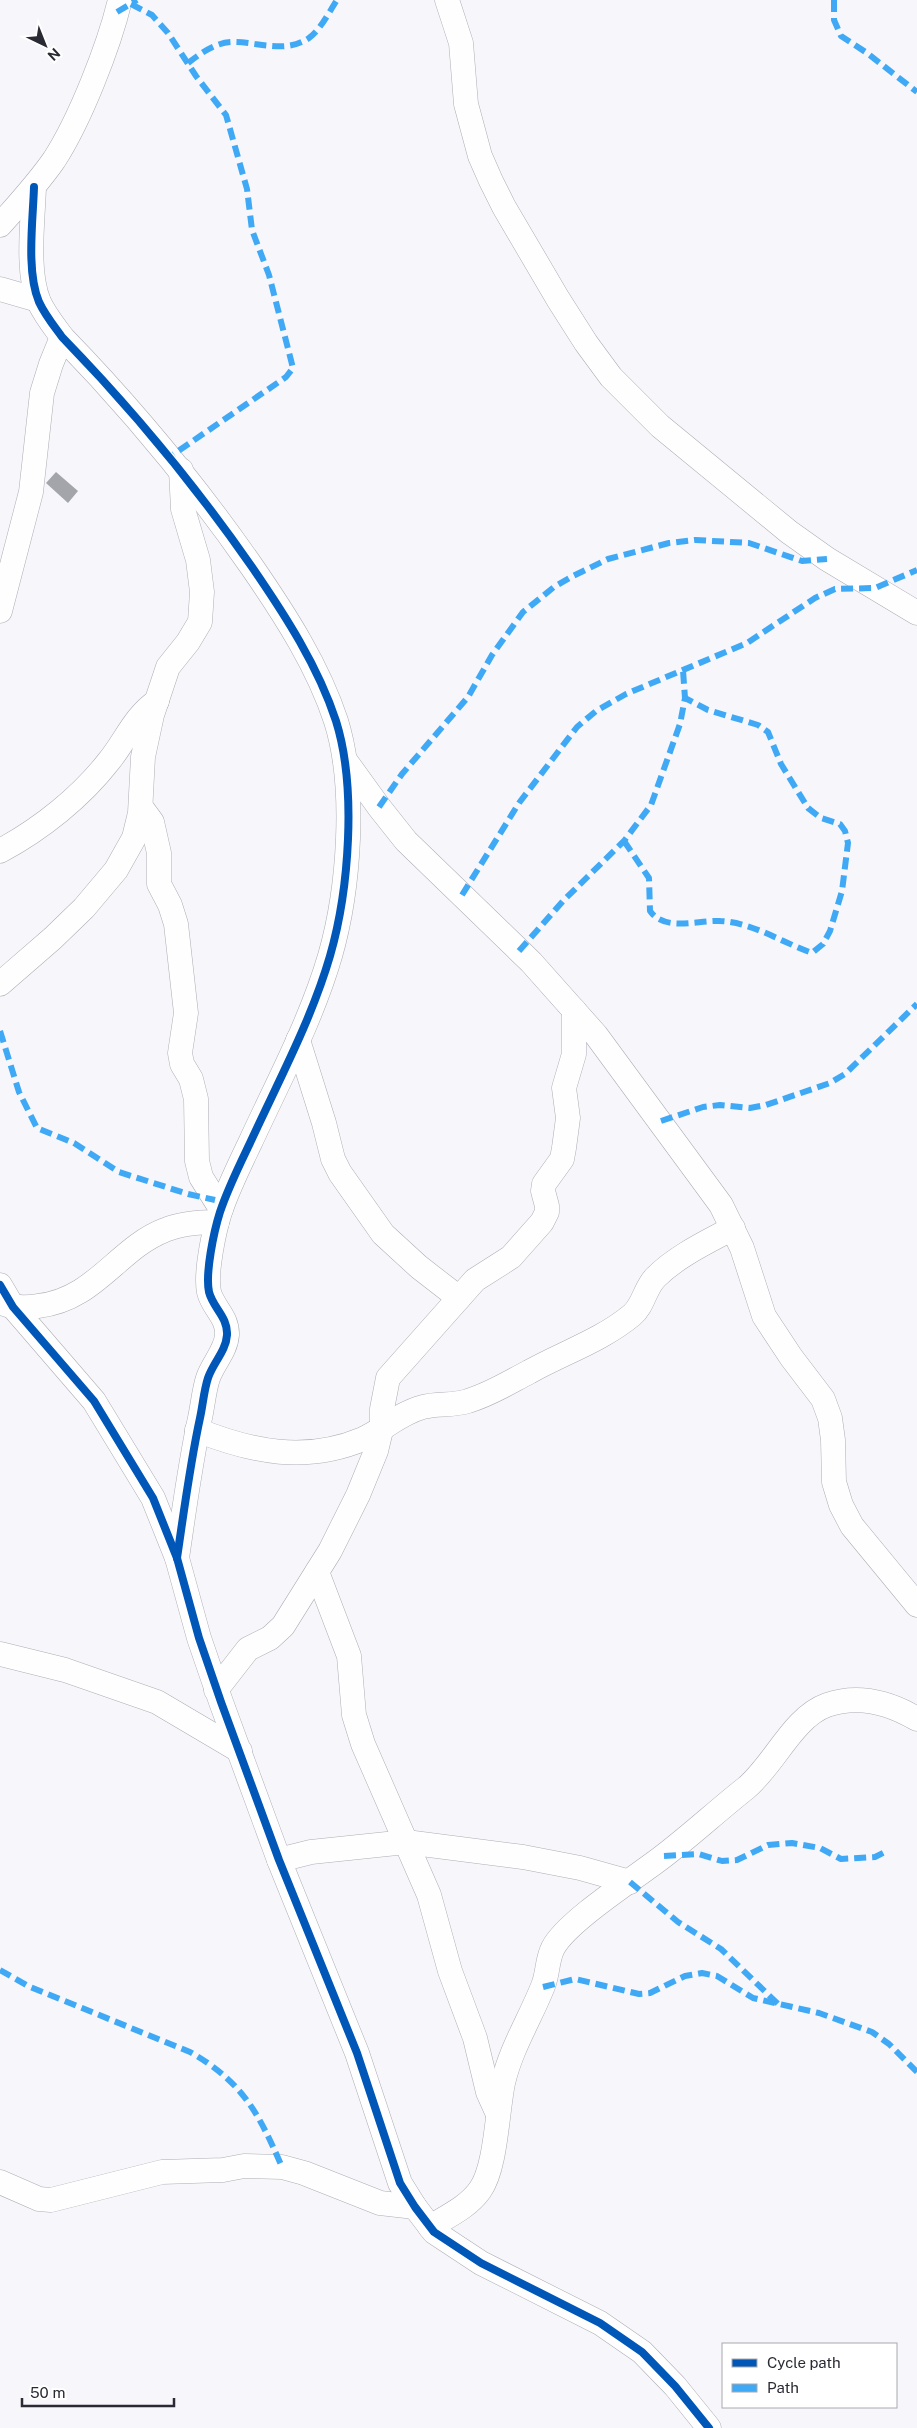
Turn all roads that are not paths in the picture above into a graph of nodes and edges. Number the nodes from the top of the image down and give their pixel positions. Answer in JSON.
{"nodes":[{"id":1,"x":120,"y":0,"type":"edge"},
{"id":2,"x":447,"y":0,"type":"edge"},
{"id":3,"x":34,"y":187,"type":"junction"},
{"id":4,"x":0,"y":225,"type":"edge"},
{"id":5,"x":0,"y":289,"type":"edge"},
{"id":6,"x":38,"y":300,"type":"junction"},
{"id":7,"x":62,"y":337,"type":"junction"},
{"id":8,"x":181,"y":470,"type":"junction"},
{"id":9,"x":0,"y":612,"type":"edge"},
{"id":10,"x":917,"y":613,"type":"edge"},
{"id":11,"x":157,"y":701,"type":"junction"},
{"id":12,"x":345,"y":760,"type":"junction"},
{"id":13,"x":141,"y":807,"type":"junction"},
{"id":14,"x":0,"y":851,"type":"edge"},
{"id":15,"x":0,"y":984,"type":"edge"},
{"id":16,"x":574,"y":1010,"type":"junction"},
{"id":17,"x":298,"y":1040,"type":"junction"},
{"id":18,"x":219,"y":1216,"type":"junction"},
{"id":19,"x":733,"y":1228,"type":"junction"},
{"id":20,"x":0,"y":1285,"type":"edge"},
{"id":21,"x":458,"y":1298,"type":"junction"},
{"id":22,"x":6,"y":1304,"type":"edge"},
{"id":23,"x":382,"y":1426,"type":"junction"},
{"id":24,"x":198,"y":1430,"type":"junction"},
{"id":25,"x":178,"y":1558,"type":"junction"},
{"id":26,"x":317,"y":1572,"type":"junction"},
{"id":27,"x":917,"y":1605,"type":"edge"},
{"id":28,"x":0,"y":1654,"type":"edge"},
{"id":29,"x":216,"y":1690,"type":"junction"},
{"id":30,"x":917,"y":1719,"type":"edge"},
{"id":31,"x":240,"y":1751,"type":"junction"},
{"id":32,"x":406,"y":1842,"type":"junction"},
{"id":33,"x":279,"y":1860,"type":"junction"},
{"id":34,"x":630,"y":1882,"type":"junction"},
{"id":35,"x":498,"y":2114,"type":"junction"},
{"id":36,"x":0,"y":2182,"type":"edge"},
{"id":37,"x":415,"y":2207,"type":"junction"},
{"id":38,"x":430,"y":2227,"type":"junction"},
{"id":39,"x":709,"y":2428,"type":"edge"}],
"edges":[{"from":1,"to":3,"type":"street"},
{"from":2,"to":10,"type":"street"},
{"from":3,"to":4,"type":"street"},
{"from":3,"to":6,"type":"street"},
{"from":5,"to":6,"type":"street"},
{"from":6,"to":7,"type":"street"},
{"from":7,"to":8,"type":"street"},
{"from":7,"to":9,"type":"street"},
{"from":8,"to":11,"type":"street"},
{"from":8,"to":12,"type":"street"},
{"from":11,"to":13,"type":"street"},
{"from":11,"to":14,"type":"street"},
{"from":12,"to":16,"type":"street"},
{"from":12,"to":17,"type":"street"},
{"from":13,"to":15,"type":"street"},
{"from":13,"to":18,"type":"street"},
{"from":16,"to":19,"type":"street"},
{"from":16,"to":21,"type":"street"},
{"from":17,"to":18,"type":"street"},
{"from":17,"to":21,"type":"street"},
{"from":18,"to":22,"type":"street"},
{"from":18,"to":24,"type":"street"},
{"from":19,"to":23,"type":"street"},
{"from":19,"to":27,"type":"street"},
{"from":20,"to":22,"type":"street"},
{"from":21,"to":23,"type":"street"},
{"from":22,"to":25,"type":"street"},
{"from":23,"to":24,"type":"street"},
{"from":23,"to":26,"type":"street"},
{"from":24,"to":25,"type":"street"},
{"from":25,"to":29,"type":"street"},
{"from":26,"to":29,"type":"street"},
{"from":26,"to":32,"type":"street"},
{"from":28,"to":31,"type":"street"},
{"from":29,"to":31,"type":"street"},
{"from":30,"to":34,"type":"street"},
{"from":31,"to":33,"type":"street"},
{"from":32,"to":33,"type":"street"},
{"from":32,"to":34,"type":"street"},
{"from":32,"to":35,"type":"street"},
{"from":33,"to":37,"type":"street"},
{"from":34,"to":35,"type":"street"},
{"from":35,"to":38,"type":"street"},
{"from":36,"to":37,"type":"street"},
{"from":37,"to":38,"type":"street"},
{"from":38,"to":39,"type":"street"}]}
